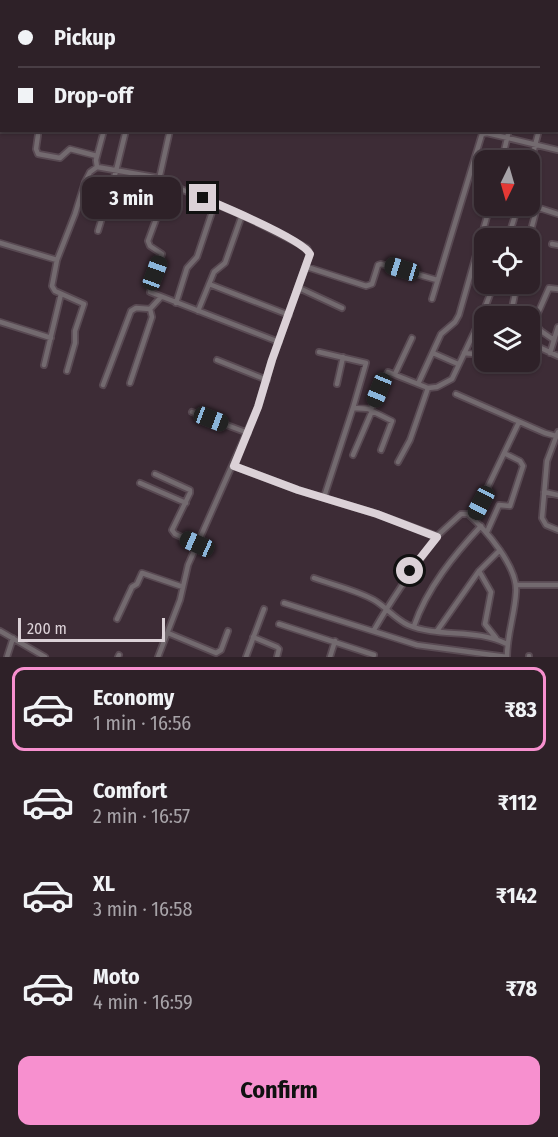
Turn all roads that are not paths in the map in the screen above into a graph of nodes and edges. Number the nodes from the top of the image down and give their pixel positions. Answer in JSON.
{"nodes":[{"id":1,"x":104,"y":132,"type":"edge"},
{"id":2,"x":126,"y":132,"type":"edge"},
{"id":3,"x":170,"y":132,"type":"edge"},
{"id":4,"x":508,"y":132,"type":"edge"},
{"id":5,"x":538,"y":132,"type":"edge"},
{"id":6,"x":38,"y":135,"type":"dead end"},
{"id":7,"x":507,"y":138,"type":"junction"},
{"id":8,"x":535,"y":144,"type":"junction"},
{"id":9,"x":504,"y":150,"type":"edge"},
{"id":10,"x":534,"y":150,"type":"edge"},
{"id":11,"x":558,"y":150,"type":"edge"},
{"id":12,"x":98,"y":156,"type":"junction"},
{"id":13,"x":97,"y":167,"type":"junction"},
{"id":14,"x":116,"y":171,"type":"junction"},
{"id":15,"x":142,"y":176,"type":"junction"},
{"id":16,"x":160,"y":178,"type":"junction"},
{"id":17,"x":169,"y":184,"type":"junction"},
{"id":18,"x":215,"y":203,"type":"junction"},
{"id":19,"x":540,"y":208,"type":"edge"},
{"id":20,"x":133,"y":209,"type":"dead end"},
{"id":21,"x":558,"y":214,"type":"edge"},
{"id":22,"x":242,"y":215,"type":"junction"},
{"id":23,"x":487,"y":216,"type":"edge"},
{"id":24,"x":98,"y":231,"type":"dead end"},
{"id":25,"x":0,"y":243,"type":"edge"},
{"id":26,"x":57,"y":260,"type":"junction"},
{"id":27,"x":307,"y":267,"type":"junction"},
{"id":28,"x":437,"y":280,"type":"junction"},
{"id":29,"x":209,"y":284,"type":"junction"},
{"id":30,"x":299,"y":288,"type":"junction"},
{"id":31,"x":558,"y":289,"type":"edge"},
{"id":32,"x":61,"y":294,"type":"junction"},
{"id":33,"x":490,"y":294,"type":"edge"},
{"id":34,"x":160,"y":297,"type":"junction"},
{"id":35,"x":432,"y":299,"type":"dead end"},
{"id":36,"x":176,"y":303,"type":"junction"},
{"id":37,"x":342,"y":308,"type":"dead end"},
{"id":38,"x":540,"y":308,"type":"edge"},
{"id":39,"x":150,"y":309,"type":"junction"},
{"id":40,"x":198,"y":311,"type":"junction"},
{"id":41,"x":289,"y":315,"type":"junction"},
{"id":42,"x":0,"y":322,"type":"edge"},
{"id":43,"x":558,"y":327,"type":"edge"},
{"id":44,"x":540,"y":330,"type":"edge"},
{"id":45,"x":51,"y":338,"type":"junction"},
{"id":46,"x":412,"y":338,"type":"dead end"},
{"id":47,"x":554,"y":340,"type":"junction"},
{"id":48,"x":279,"y":342,"type":"junction"},
{"id":49,"x":540,"y":348,"type":"edge"},
{"id":50,"x":319,"y":352,"type":"dead end"},
{"id":51,"x":550,"y":352,"type":"junction"},
{"id":52,"x":433,"y":353,"type":"junction"},
{"id":53,"x":464,"y":353,"type":"junction"},
{"id":54,"x":474,"y":354,"type":"edge"},
{"id":55,"x":558,"y":356,"type":"edge"},
{"id":56,"x":343,"y":357,"type":"junction"},
{"id":57,"x":217,"y":360,"type":"dead end"},
{"id":58,"x":458,"y":364,"type":"junction"},
{"id":59,"x":44,"y":365,"type":"dead end"},
{"id":60,"x":67,"y":371,"type":"dead end"},
{"id":61,"x":395,"y":374,"type":"junction"},
{"id":62,"x":267,"y":380,"type":"junction"},
{"id":63,"x":130,"y":383,"type":"dead end"},
{"id":64,"x":337,"y":384,"type":"dead end"},
{"id":65,"x":418,"y":384,"type":"junction"},
{"id":66,"x":104,"y":385,"type":"dead end"},
{"id":67,"x":428,"y":388,"type":"junction"},
{"id":68,"x":456,"y":394,"type":"dead end"},
{"id":69,"x":353,"y":408,"type":"junction"},
{"id":70,"x":371,"y":410,"type":"junction"},
{"id":71,"x":192,"y":412,"type":"dead end"},
{"id":72,"x":519,"y":422,"type":"junction"},
{"id":73,"x":248,"y":433,"type":"junction"},
{"id":74,"x":557,"y":434,"type":"edge"},
{"id":75,"x":381,"y":450,"type":"dead end"},
{"id":76,"x":504,"y":453,"type":"junction"},
{"id":77,"x":353,"y":455,"type":"dead end"},
{"id":78,"x":398,"y":462,"type":"dead end"},
{"id":79,"x":234,"y":466,"type":"junction"},
{"id":80,"x":155,"y":474,"type":"dead end"},
{"id":81,"x":140,"y":483,"type":"dead end"},
{"id":82,"x":544,"y":492,"type":"junction"},
{"id":83,"x":558,"y":495,"type":"edge"},
{"id":84,"x":324,"y":497,"type":"junction"},
{"id":85,"x":186,"y":503,"type":"junction"},
{"id":86,"x":473,"y":518,"type":"junction"},
{"id":87,"x":481,"y":526,"type":"junction"},
{"id":88,"x":558,"y":530,"type":"edge"},
{"id":89,"x":487,"y":532,"type":"junction"},
{"id":90,"x":437,"y":537,"type":"junction"},
{"id":91,"x":197,"y":544,"type":"junction"},
{"id":92,"x":500,"y":550,"type":"junction"},
{"id":93,"x":479,"y":571,"type":"junction"},
{"id":94,"x":314,"y":578,"type":"dead end"},
{"id":95,"x":516,"y":585,"type":"junction"},
{"id":96,"x":558,"y":585,"type":"edge"},
{"id":97,"x":183,"y":587,"type":"junction"},
{"id":98,"x":284,"y":603,"type":"dead end"},
{"id":99,"x":264,"y":609,"type":"dead end"},
{"id":100,"x":385,"y":609,"type":"junction"},
{"id":101,"x":117,"y":619,"type":"dead end"},
{"id":102,"x":279,"y":624,"type":"dead end"},
{"id":103,"x":414,"y":626,"type":"junction"},
{"id":104,"x":374,"y":630,"type":"junction"},
{"id":105,"x":0,"y":631,"type":"edge"},
{"id":106,"x":228,"y":631,"type":"dead end"},
{"id":107,"x":437,"y":631,"type":"junction"},
{"id":108,"x":168,"y":633,"type":"junction"},
{"id":109,"x":253,"y":637,"type":"junction"},
{"id":110,"x":13,"y":638,"type":"junction"},
{"id":111,"x":496,"y":638,"type":"junction"},
{"id":112,"x":334,"y":641,"type":"junction"},
{"id":113,"x":507,"y":644,"type":"junction"},
{"id":114,"x":374,"y":655,"type":"dead end"},
{"id":115,"x":160,"y":656,"type":"edge"},
{"id":116,"x":7,"y":657,"type":"edge"},
{"id":117,"x":45,"y":657,"type":"edge"},
{"id":118,"x":246,"y":657,"type":"edge"},
{"id":119,"x":277,"y":657,"type":"edge"},
{"id":120,"x":330,"y":657,"type":"edge"},
{"id":121,"x":507,"y":657,"type":"edge"}],
"edges":[{"from":1,"to":12,"type":"street"},
{"from":2,"to":14,"type":"street"},
{"from":3,"to":16,"type":"street"},
{"from":4,"to":7,"type":"street"},
{"from":5,"to":8,"type":"street"},
{"from":6,"to":12,"type":"street"},
{"from":7,"to":8,"type":"street"},
{"from":7,"to":9,"type":"street"},
{"from":7,"to":28,"type":"street"},
{"from":8,"to":10,"type":"street"},
{"from":8,"to":11,"type":"street"},
{"from":12,"to":13,"type":"street"},
{"from":13,"to":14,"type":"street"},
{"from":13,"to":26,"type":"street"},
{"from":14,"to":15,"type":"street"},
{"from":14,"to":24,"type":"street"},
{"from":15,"to":16,"type":"street"},
{"from":15,"to":20,"type":"street"},
{"from":16,"to":17,"type":"street"},
{"from":17,"to":18,"type":"street"},
{"from":17,"to":34,"type":"street"},
{"from":18,"to":22,"type":"street"},
{"from":18,"to":36,"type":"street"},
{"from":19,"to":21,"type":"street"},
{"from":22,"to":27,"type":"street"},
{"from":22,"to":29,"type":"street"},
{"from":23,"to":52,"type":"street"},
{"from":25,"to":26,"type":"street"},
{"from":26,"to":32,"type":"street"},
{"from":27,"to":28,"type":"street"},
{"from":27,"to":30,"type":"street"},
{"from":28,"to":35,"type":"street"},
{"from":29,"to":40,"type":"street"},
{"from":29,"to":41,"type":"street"},
{"from":30,"to":37,"type":"street"},
{"from":30,"to":41,"type":"street"},
{"from":31,"to":38,"type":"street"},
{"from":32,"to":45,"type":"street"},
{"from":32,"to":60,"type":"street"},
{"from":33,"to":53,"type":"street"},
{"from":34,"to":36,"type":"street"},
{"from":34,"to":39,"type":"street"},
{"from":36,"to":40,"type":"street"},
{"from":39,"to":63,"type":"street"},
{"from":39,"to":66,"type":"street"},
{"from":40,"to":48,"type":"street"},
{"from":41,"to":48,"type":"street"},
{"from":42,"to":45,"type":"street"},
{"from":43,"to":47,"type":"street"},
{"from":44,"to":47,"type":"street"},
{"from":45,"to":59,"type":"street"},
{"from":46,"to":61,"type":"street"},
{"from":47,"to":51,"type":"street"},
{"from":48,"to":62,"type":"street"},
{"from":49,"to":51,"type":"street"},
{"from":50,"to":56,"type":"street"},
{"from":51,"to":55,"type":"street"},
{"from":52,"to":58,"type":"street"},
{"from":52,"to":65,"type":"street"},
{"from":53,"to":54,"type":"street"},
{"from":53,"to":58,"type":"street"},
{"from":56,"to":64,"type":"street"},
{"from":56,"to":69,"type":"street"},
{"from":57,"to":62,"type":"street"},
{"from":58,"to":67,"type":"street"},
{"from":61,"to":65,"type":"street"},
{"from":61,"to":70,"type":"street"},
{"from":62,"to":73,"type":"street"},
{"from":65,"to":67,"type":"street"},
{"from":67,"to":78,"type":"street"},
{"from":68,"to":72,"type":"street"},
{"from":69,"to":70,"type":"street"},
{"from":69,"to":84,"type":"street"},
{"from":70,"to":75,"type":"street"},
{"from":70,"to":77,"type":"street"},
{"from":71,"to":73,"type":"street"},
{"from":72,"to":74,"type":"street"},
{"from":72,"to":76,"type":"street"},
{"from":73,"to":79,"type":"street"},
{"from":74,"to":82,"type":"street"},
{"from":76,"to":86,"type":"street"},
{"from":76,"to":89,"type":"street"},
{"from":79,"to":84,"type":"street"},
{"from":79,"to":91,"type":"street"},
{"from":80,"to":85,"type":"street"},
{"from":81,"to":85,"type":"street"},
{"from":82,"to":83,"type":"street"},
{"from":82,"to":88,"type":"street"},
{"from":84,"to":90,"type":"street"},
{"from":85,"to":91,"type":"street"},
{"from":86,"to":87,"type":"street"},
{"from":86,"to":90,"type":"street"},
{"from":87,"to":89,"type":"street"},
{"from":87,"to":103,"type":"street"},
{"from":89,"to":92,"type":"street"},
{"from":90,"to":100,"type":"street"},
{"from":91,"to":97,"type":"street"},
{"from":92,"to":93,"type":"street"},
{"from":92,"to":95,"type":"street"},
{"from":93,"to":107,"type":"street"},
{"from":93,"to":111,"type":"street"},
{"from":94,"to":100,"type":"street"},
{"from":95,"to":96,"type":"street"},
{"from":95,"to":113,"type":"street"},
{"from":97,"to":101,"type":"street"},
{"from":97,"to":108,"type":"street"},
{"from":98,"to":104,"type":"street"},
{"from":99,"to":109,"type":"street"},
{"from":100,"to":103,"type":"street"},
{"from":100,"to":104,"type":"street"},
{"from":102,"to":112,"type":"street"},
{"from":103,"to":107,"type":"street"},
{"from":104,"to":121,"type":"street"},
{"from":105,"to":110,"type":"street"},
{"from":106,"to":108,"type":"street"},
{"from":107,"to":111,"type":"street"},
{"from":108,"to":115,"type":"street"},
{"from":109,"to":118,"type":"street"},
{"from":109,"to":119,"type":"street"},
{"from":110,"to":116,"type":"street"},
{"from":110,"to":117,"type":"street"},
{"from":111,"to":113,"type":"street"},
{"from":112,"to":114,"type":"street"},
{"from":112,"to":120,"type":"street"},
{"from":113,"to":121,"type":"street"}]}
